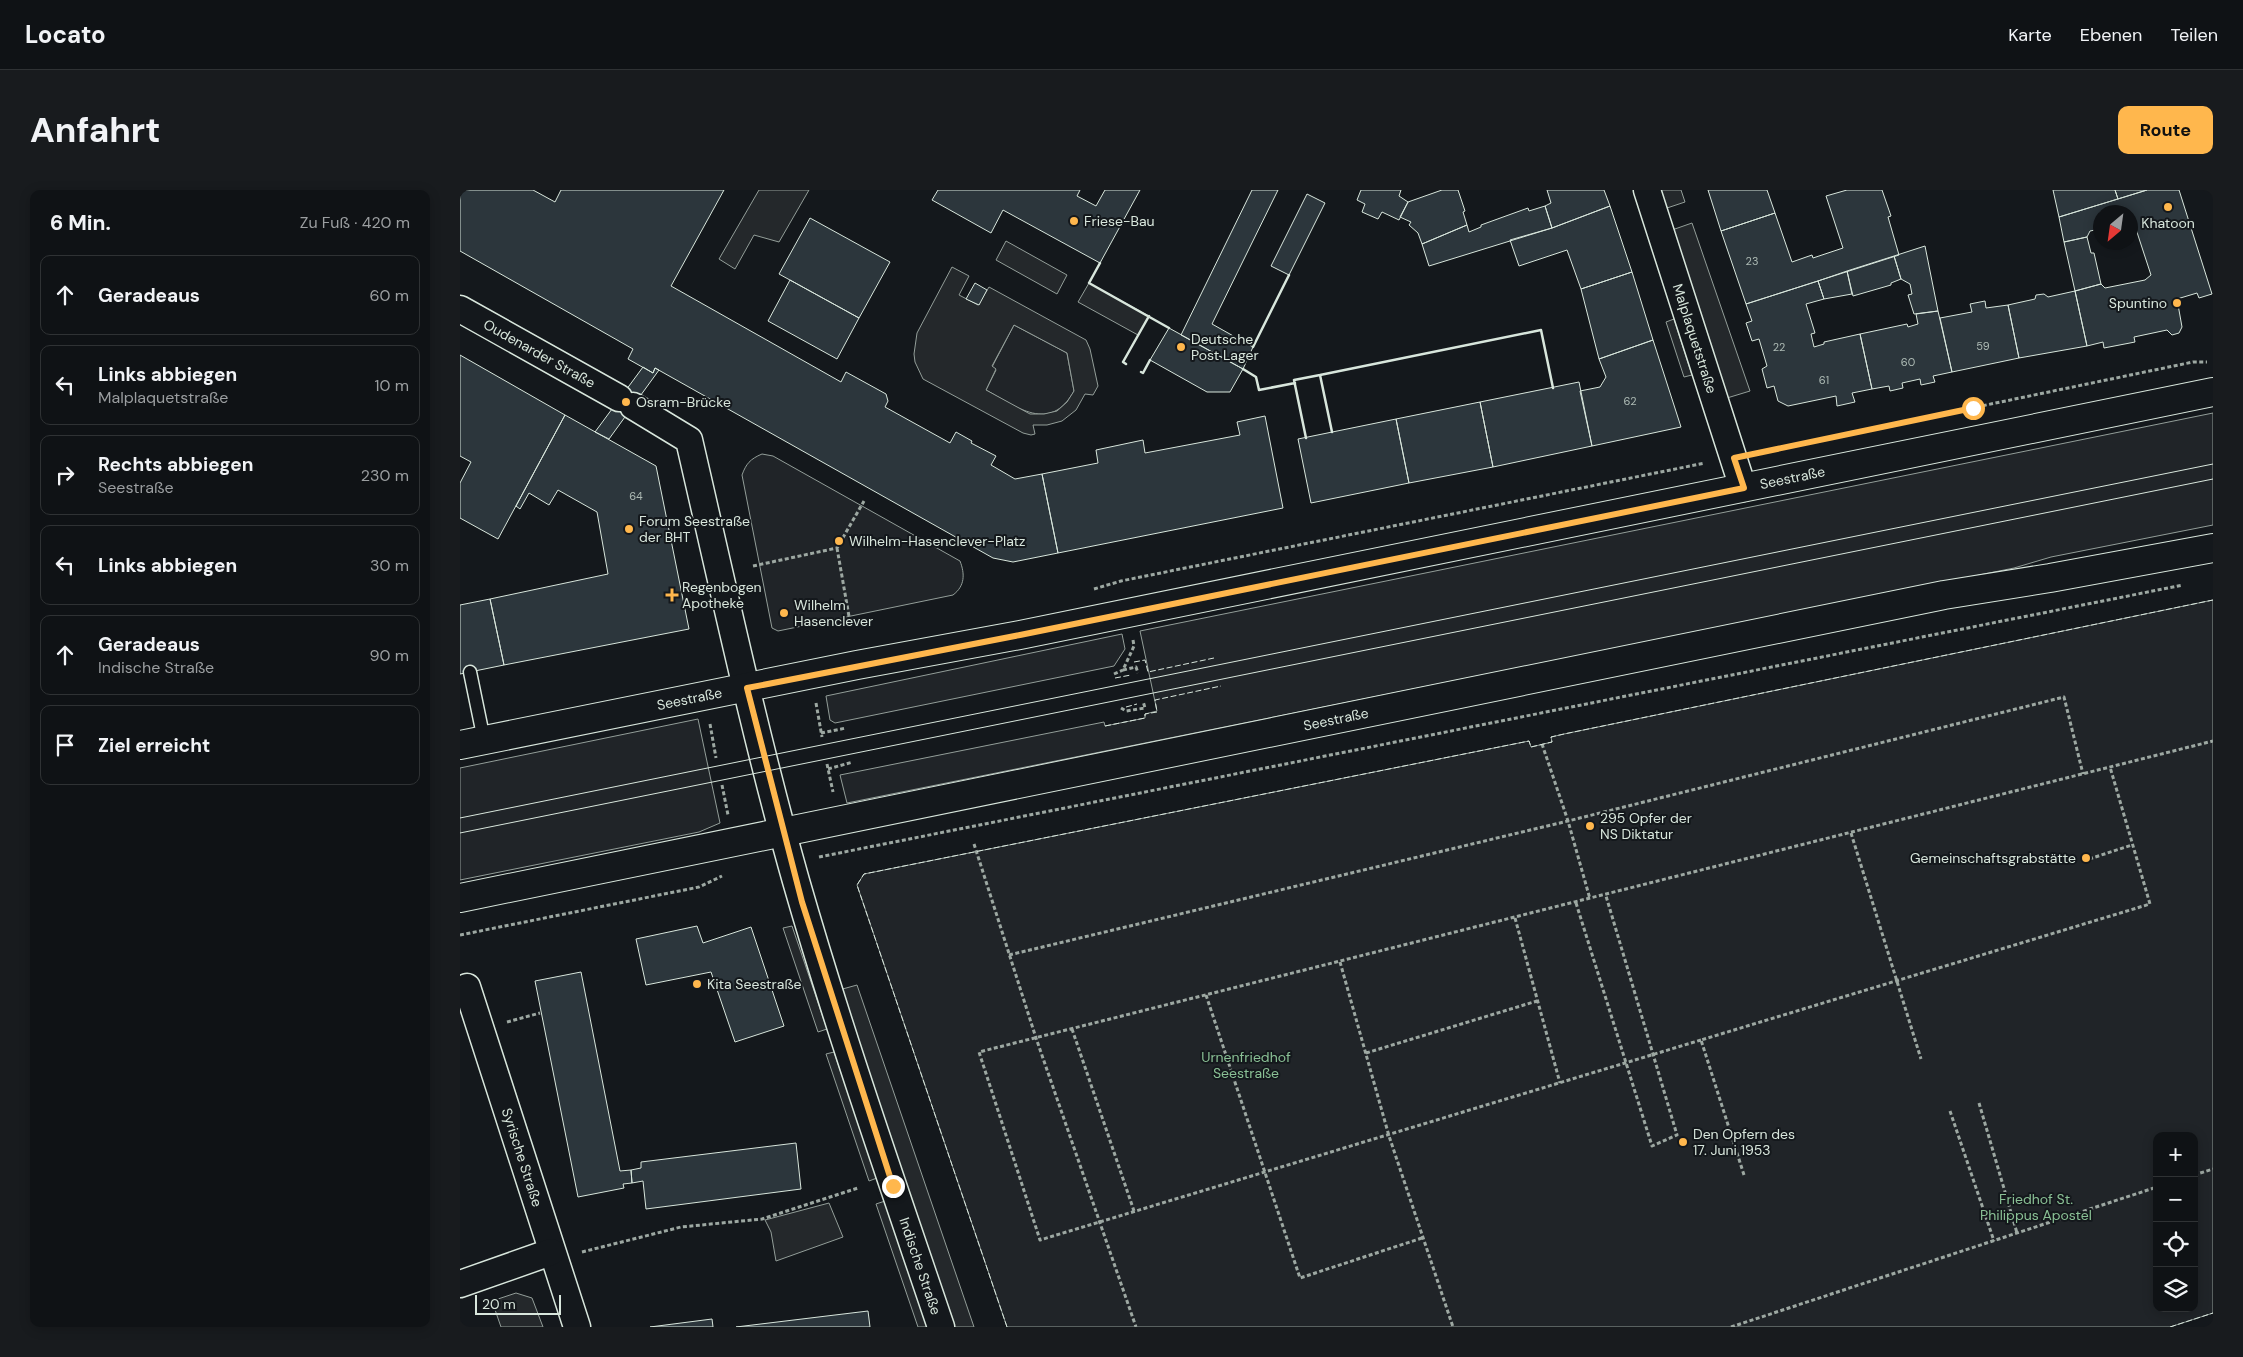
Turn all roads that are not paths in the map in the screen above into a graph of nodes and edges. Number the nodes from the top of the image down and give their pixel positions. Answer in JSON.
{"nodes":[{"id":1,"x":1647,"y":190,"type":"edge"},
{"id":2,"x":460,"y":309,"type":"edge"},
{"id":3,"x":2213,"y":392,"type":"edge"},
{"id":4,"x":1744,"y":488,"type":"junction"},
{"id":5,"x":2213,"y":548,"type":"edge"},
{"id":6,"x":470,"y":672,"type":"dead end"},
{"id":7,"x":747,"y":688,"type":"junction"},
{"id":8,"x":472,"y":743,"type":"edge"},
{"id":9,"x":782,"y":832,"type":"junction"},
{"id":10,"x":460,"y":898,"type":"edge"},
{"id":11,"x":467,"y":988,"type":"dead end"},
{"id":12,"x":551,"y":1252,"type":"junction"},
{"id":13,"x":460,"y":1284,"type":"edge"},
{"id":14,"x":577,"y":1327,"type":"edge"},
{"id":15,"x":941,"y":1327,"type":"edge"}],
"edges":[{"from":1,"to":4,"type":"street","name":"Malplaquetstraße"},
{"from":2,"to":7,"type":"street","name":"Oudenarder Straße"},
{"from":3,"to":4,"type":"main road","name":"Seestraße"},
{"from":4,"to":7,"type":"main road","name":"Seestraße"},
{"from":5,"to":9,"type":"main road","name":"Seestraße"},
{"from":6,"to":8,"type":"lane"},
{"from":7,"to":8,"type":"main road","name":"Seestraße"},
{"from":7,"to":9,"type":"street","name":"Indische Straße"},
{"from":9,"to":10,"type":"main road","name":"Seestraße"},
{"from":9,"to":15,"type":"street","name":"Indische Straße"},
{"from":11,"to":12,"type":"street","name":"Syrische Straße"},
{"from":12,"to":13,"type":"street"},
{"from":12,"to":14,"type":"street","name":"Syrische Straße"}]}
